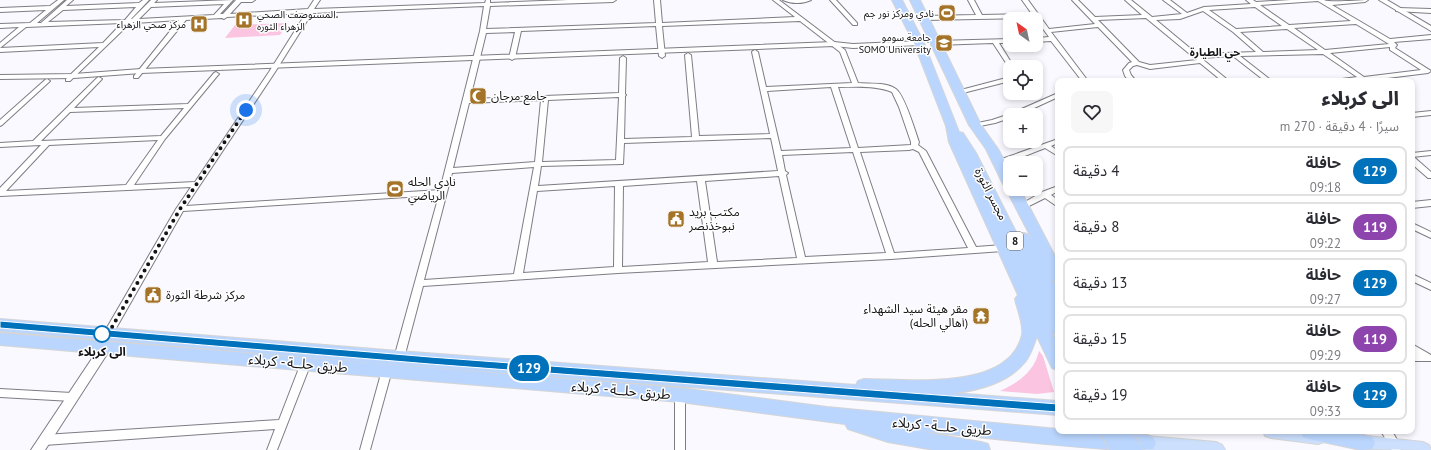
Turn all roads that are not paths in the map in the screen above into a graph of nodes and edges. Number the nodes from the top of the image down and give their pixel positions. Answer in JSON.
{"nodes":[{"id":1,"x":61,"y":0,"type":"edge"},
{"id":2,"x":70,"y":0,"type":"edge"},
{"id":3,"x":154,"y":0,"type":"edge"},
{"id":4,"x":239,"y":0,"type":"edge"},
{"id":5,"x":252,"y":0,"type":"edge"},
{"id":6,"x":317,"y":0,"type":"edge"},
{"id":7,"x":400,"y":0,"type":"edge"},
{"id":8,"x":614,"y":0,"type":"edge"},
{"id":9,"x":656,"y":0,"type":"edge"},
{"id":10,"x":776,"y":0,"type":"edge"},
{"id":11,"x":786,"y":0,"type":"edge"},
{"id":12,"x":808,"y":0,"type":"edge"},
{"id":13,"x":833,"y":0,"type":"edge"},
{"id":14,"x":897,"y":0,"type":"edge"},
{"id":15,"x":915,"y":0,"type":"edge"},
{"id":16,"x":971,"y":0,"type":"edge"},
{"id":17,"x":1025,"y":0,"type":"edge"},
{"id":18,"x":1074,"y":0,"type":"edge"},
{"id":19,"x":1128,"y":0,"type":"edge"},
{"id":20,"x":1166,"y":0,"type":"edge"},
{"id":21,"x":1249,"y":0,"type":"edge"},
{"id":22,"x":1319,"y":0,"type":"edge"},
{"id":23,"x":1365,"y":0,"type":"edge"},
{"id":24,"x":1382,"y":0,"type":"edge"},
{"id":25,"x":229,"y":1,"type":"edge"},
{"id":26,"x":576,"y":1,"type":"edge"},
{"id":27,"x":148,"y":2,"type":"edge"},
{"id":28,"x":488,"y":2,"type":"edge"},
{"id":29,"x":1326,"y":4,"type":"junction"},
{"id":30,"x":141,"y":5,"type":"junction"},
{"id":31,"x":1255,"y":5,"type":"junction"},
{"id":32,"x":51,"y":8,"type":"junction"},
{"id":33,"x":61,"y":8,"type":"junction"},
{"id":34,"x":396,"y":8,"type":"junction"},
{"id":35,"x":1204,"y":9,"type":"junction"},
{"id":36,"x":0,"y":10,"type":"edge"},
{"id":37,"x":1398,"y":10,"type":"junction"},
{"id":38,"x":311,"y":11,"type":"junction"},
{"id":39,"x":1431,"y":11,"type":"edge"},
{"id":40,"x":1034,"y":12,"type":"edge"},
{"id":41,"x":1187,"y":14,"type":"junction"},
{"id":42,"x":217,"y":15,"type":"junction"},
{"id":43,"x":226,"y":15,"type":"junction"},
{"id":44,"x":138,"y":16,"type":"junction"},
{"id":45,"x":980,"y":17,"type":"junction"},
{"id":46,"x":1003,"y":17,"type":"edge"},
{"id":47,"x":1148,"y":17,"type":"junction"},
{"id":48,"x":184,"y":18,"type":"junction"},
{"id":49,"x":800,"y":18,"type":"junction"},
{"id":50,"x":923,"y":18,"type":"junction"},
{"id":51,"x":132,"y":19,"type":"junction"},
{"id":52,"x":1093,"y":19,"type":"junction"},
{"id":53,"x":1356,"y":22,"type":"junction"},
{"id":54,"x":0,"y":23,"type":"edge"},
{"id":55,"x":34,"y":23,"type":"junction"},
{"id":56,"x":44,"y":23,"type":"junction"},
{"id":57,"x":124,"y":24,"type":"junction"},
{"id":58,"x":659,"y":24,"type":"junction"},
{"id":59,"x":855,"y":24,"type":"dead end"},
{"id":60,"x":1043,"y":25,"type":"edge"},
{"id":61,"x":1099,"y":25,"type":"junction"},
{"id":62,"x":0,"y":26,"type":"edge"},
{"id":63,"x":24,"y":26,"type":"junction"},
{"id":64,"x":1288,"y":28,"type":"junction"},
{"id":65,"x":519,"y":29,"type":"junction"},
{"id":66,"x":1431,"y":29,"type":"edge"},
{"id":67,"x":483,"y":30,"type":"junction"},
{"id":68,"x":1047,"y":31,"type":"junction"},
{"id":69,"x":1235,"y":31,"type":"junction"},
{"id":70,"x":1431,"y":37,"type":"edge"},
{"id":71,"x":1053,"y":39,"type":"junction"},
{"id":72,"x":1043,"y":40,"type":"edge"},
{"id":73,"x":995,"y":41,"type":"junction"},
{"id":74,"x":1003,"y":41,"type":"edge"},
{"id":75,"x":919,"y":43,"type":"junction"},
{"id":76,"x":936,"y":43,"type":"junction"},
{"id":77,"x":1391,"y":43,"type":"junction"},
{"id":78,"x":104,"y":45,"type":"junction"},
{"id":79,"x":0,"y":46,"type":"edge"},
{"id":80,"x":837,"y":46,"type":"junction"},
{"id":81,"x":0,"y":50,"type":"edge"},
{"id":82,"x":755,"y":52,"type":"junction"},
{"id":83,"x":1323,"y":52,"type":"junction"},
{"id":84,"x":661,"y":53,"type":"junction"},
{"id":85,"x":1234,"y":54,"type":"junction"},
{"id":86,"x":1262,"y":54,"type":"junction"},
{"id":87,"x":688,"y":55,"type":"junction"},
{"id":88,"x":1196,"y":56,"type":"junction"},
{"id":89,"x":512,"y":58,"type":"junction"},
{"id":90,"x":623,"y":58,"type":"junction"},
{"id":91,"x":1007,"y":60,"type":"edge"},
{"id":92,"x":476,"y":61,"type":"junction"},
{"id":93,"x":1202,"y":61,"type":"junction"},
{"id":94,"x":1137,"y":63,"type":"junction"},
{"id":95,"x":273,"y":70,"type":"junction"},
{"id":96,"x":1429,"y":71,"type":"edge"},
{"id":97,"x":139,"y":74,"type":"junction"},
{"id":98,"x":216,"y":74,"type":"junction"},
{"id":99,"x":0,"y":77,"type":"edge"},
{"id":100,"x":71,"y":78,"type":"junction"},
{"id":101,"x":1083,"y":78,"type":"edge"},
{"id":102,"x":1130,"y":78,"type":"edge"},
{"id":103,"x":1222,"y":78,"type":"edge"},
{"id":104,"x":1265,"y":78,"type":"edge"},
{"id":105,"x":1362,"y":78,"type":"edge"},
{"id":106,"x":1371,"y":78,"type":"edge"},
{"id":107,"x":99,"y":79,"type":"junction"},
{"id":108,"x":47,"y":81,"type":"junction"},
{"id":109,"x":1003,"y":81,"type":"edge"},
{"id":110,"x":0,"y":83,"type":"edge"},
{"id":111,"x":856,"y":85,"type":"junction"},
{"id":112,"x":834,"y":86,"type":"junction"},
{"id":113,"x":763,"y":89,"type":"junction"},
{"id":114,"x":959,"y":92,"type":"junction"},
{"id":115,"x":622,"y":95,"type":"junction"},
{"id":116,"x":1055,"y":96,"type":"edge"},
{"id":117,"x":545,"y":98,"type":"junction"},
{"id":118,"x":467,"y":101,"type":"junction"},
{"id":119,"x":190,"y":106,"type":"junction"},
{"id":120,"x":1029,"y":108,"type":"edge"},
{"id":121,"x":67,"y":110,"type":"junction"},
{"id":122,"x":1431,"y":113,"type":"edge"},
{"id":123,"x":1415,"y":115,"type":"edge"},
{"id":124,"x":1003,"y":118,"type":"edge"},
{"id":125,"x":0,"y":124,"type":"edge"},
{"id":126,"x":975,"y":125,"type":"junction"},
{"id":127,"x":952,"y":126,"type":"junction"},
{"id":128,"x":774,"y":136,"type":"junction"},
{"id":129,"x":163,"y":138,"type":"junction"},
{"id":130,"x":696,"y":139,"type":"junction"},
{"id":131,"x":620,"y":141,"type":"junction"},
{"id":132,"x":47,"y":142,"type":"junction"},
{"id":133,"x":1055,"y":142,"type":"edge"},
{"id":134,"x":35,"y":143,"type":"junction"},
{"id":135,"x":0,"y":144,"type":"edge"},
{"id":136,"x":914,"y":146,"type":"junction"},
{"id":137,"x":1046,"y":146,"type":"junction"},
{"id":138,"x":856,"y":150,"type":"junction"},
{"id":139,"x":1055,"y":152,"type":"edge"},
{"id":140,"x":778,"y":153,"type":"junction"},
{"id":141,"x":975,"y":153,"type":"junction"},
{"id":142,"x":1431,"y":153,"type":"edge"},
{"id":143,"x":1415,"y":155,"type":"edge"},
{"id":144,"x":999,"y":163,"type":"junction"},
{"id":145,"x":1415,"y":163,"type":"edge"},
{"id":146,"x":538,"y":164,"type":"junction"},
{"id":147,"x":449,"y":171,"type":"junction"},
{"id":148,"x":1003,"y":171,"type":"edge"},
{"id":149,"x":784,"y":173,"type":"junction"},
{"id":150,"x":1431,"y":176,"type":"edge"},
{"id":151,"x":700,"y":180,"type":"junction"},
{"id":152,"x":619,"y":183,"type":"junction"},
{"id":153,"x":196,"y":184,"type":"junction"},
{"id":154,"x":128,"y":188,"type":"junction"},
{"id":155,"x":533,"y":189,"type":"junction"},
{"id":156,"x":1055,"y":189,"type":"edge"},
{"id":157,"x":443,"y":192,"type":"junction"},
{"id":158,"x":0,"y":194,"type":"edge"},
{"id":159,"x":1045,"y":194,"type":"junction"},
{"id":160,"x":1017,"y":196,"type":"edge"},
{"id":161,"x":1055,"y":202,"type":"edge"},
{"id":162,"x":1431,"y":203,"type":"edge"},
{"id":163,"x":1415,"y":205,"type":"edge"},
{"id":164,"x":1022,"y":206,"type":"junction"},
{"id":165,"x":180,"y":209,"type":"junction"},
{"id":166,"x":1415,"y":227,"type":"edge"},
{"id":167,"x":1431,"y":235,"type":"edge"},
{"id":168,"x":1003,"y":248,"type":"junction"},
{"id":169,"x":973,"y":250,"type":"junction"},
{"id":170,"x":891,"y":256,"type":"junction"},
{"id":171,"x":802,"y":261,"type":"junction"},
{"id":172,"x":713,"y":266,"type":"junction"},
{"id":173,"x":618,"y":270,"type":"junction"},
{"id":174,"x":1055,"y":270,"type":"edge"},
{"id":175,"x":518,"y":277,"type":"junction"},
{"id":176,"x":1019,"y":277,"type":"junction"},
{"id":177,"x":1415,"y":279,"type":"edge"},
{"id":178,"x":420,"y":282,"type":"junction"},
{"id":179,"x":1431,"y":287,"type":"edge"},
{"id":180,"x":1055,"y":299,"type":"edge"},
{"id":181,"x":1055,"y":323,"type":"edge"},
{"id":182,"x":0,"y":325,"type":"edge"},
{"id":183,"x":0,"y":340,"type":"edge"},
{"id":184,"x":107,"y":341,"type":"junction"},
{"id":185,"x":1053,"y":346,"type":"edge"},
{"id":186,"x":1415,"y":350,"type":"edge"},
{"id":187,"x":1415,"y":357,"type":"edge"},
{"id":188,"x":1430,"y":359,"type":"edge"},
{"id":189,"x":306,"y":363,"type":"junction"},
{"id":190,"x":393,"y":364,"type":"junction"},
{"id":191,"x":802,"y":390,"type":"junction"},
{"id":192,"x":0,"y":393,"type":"edge"},
{"id":193,"x":680,"y":395,"type":"junction"},
{"id":194,"x":72,"y":397,"type":"junction"},
{"id":195,"x":1055,"y":408,"type":"edge"},
{"id":196,"x":827,"y":416,"type":"junction"},
{"id":197,"x":281,"y":424,"type":"junction"},
{"id":198,"x":1110,"y":434,"type":"edge"},
{"id":199,"x":1128,"y":434,"type":"edge"},
{"id":200,"x":1295,"y":434,"type":"edge"},
{"id":201,"x":1324,"y":434,"type":"edge"},
{"id":202,"x":1388,"y":434,"type":"edge"},
{"id":203,"x":1093,"y":440,"type":"edge"},
{"id":204,"x":1143,"y":443,"type":"edge"},
{"id":205,"x":1366,"y":443,"type":"junction"},
{"id":206,"x":41,"y":445,"type":"edge"},
{"id":207,"x":1396,"y":447,"type":"junction"},
{"id":208,"x":272,"y":450,"type":"edge"},
{"id":209,"x":365,"y":450,"type":"edge"},
{"id":210,"x":680,"y":450,"type":"edge"},
{"id":211,"x":981,"y":450,"type":"edge"},
{"id":212,"x":1118,"y":450,"type":"edge"},
{"id":213,"x":1216,"y":450,"type":"edge"},
{"id":214,"x":1423,"y":450,"type":"edge"}],
"edges":[{"from":1,"to":32,"type":"street"},
{"from":2,"to":33,"type":"street"},
{"from":3,"to":27,"type":"street"},
{"from":4,"to":5,"type":"street"},
{"from":4,"to":43,"type":"street"},
{"from":6,"to":38,"type":"street"},
{"from":7,"to":34,"type":"street"},
{"from":8,"to":26,"type":"street"},
{"from":9,"to":58,"type":"street"},
{"from":10,"to":49,"type":"street"},
{"from":11,"to":12,"type":"street"},
{"from":13,"to":59,"type":"street"},
{"from":14,"to":75,"type":"highway","number":"8"},
{"from":15,"to":50,"type":"highway","number":"8"},
{"from":16,"to":45,"type":"street"},
{"from":17,"to":40,"type":"street"},
{"from":18,"to":52,"type":"street"},
{"from":19,"to":47,"type":"street"},
{"from":20,"to":41,"type":"street"},
{"from":21,"to":31,"type":"street"},
{"from":22,"to":29,"type":"street"},
{"from":22,"to":31,"type":"street"},
{"from":23,"to":29,"type":"street"},
{"from":24,"to":37,"type":"street"},
{"from":25,"to":27,"type":"street"},
{"from":25,"to":42,"type":"street"},
{"from":26,"to":28,"type":"street"},
{"from":27,"to":30,"type":"street"},
{"from":27,"to":44,"type":"street"},
{"from":28,"to":34,"type":"street"},
{"from":28,"to":67,"type":"street"},
{"from":29,"to":53,"type":"street"},
{"from":30,"to":33,"type":"street"},
{"from":30,"to":51,"type":"street"},
{"from":31,"to":35,"type":"street"},
{"from":31,"to":64,"type":"street"},
{"from":32,"to":36,"type":"street"},
{"from":32,"to":55,"type":"street"},
{"from":33,"to":56,"type":"street"},
{"from":34,"to":38,"type":"street"},
{"from":35,"to":41,"type":"street"},
{"from":35,"to":69,"type":"street"},
{"from":37,"to":39,"type":"street"},
{"from":37,"to":66,"type":"street"},
{"from":38,"to":43,"type":"street"},
{"from":38,"to":95,"type":"street"},
{"from":41,"to":47,"type":"street"},
{"from":42,"to":43,"type":"street"},
{"from":42,"to":44,"type":"street"},
{"from":42,"to":48,"type":"street"},
{"from":44,"to":51,"type":"street"},
{"from":45,"to":46,"type":"street"},
{"from":45,"to":50,"type":"street"},
{"from":47,"to":52,"type":"street"},
{"from":47,"to":88,"type":"street"},
{"from":48,"to":51,"type":"street"},
{"from":48,"to":97,"type":"street"},
{"from":49,"to":58,"type":"street"},
{"from":49,"to":80,"type":"street"},
{"from":50,"to":76,"type":"highway","number":"8"},
{"from":51,"to":56,"type":"street"},
{"from":51,"to":57,"type":"street"},
{"from":52,"to":61,"type":"street"},
{"from":53,"to":64,"type":"street"},
{"from":53,"to":77,"type":"street"},
{"from":54,"to":55,"type":"street"},
{"from":55,"to":56,"type":"street"},
{"from":55,"to":63,"type":"street"},
{"from":56,"to":57,"type":"street"},
{"from":57,"to":78,"type":"street"},
{"from":58,"to":65,"type":"street"},
{"from":58,"to":84,"type":"street"},
{"from":60,"to":68,"type":"street"},
{"from":61,"to":68,"type":"street"},
{"from":61,"to":94,"type":"street"},
{"from":62,"to":63,"type":"street"},
{"from":63,"to":79,"type":"street"},
{"from":64,"to":69,"type":"street"},
{"from":64,"to":83,"type":"street"},
{"from":65,"to":67,"type":"street"},
{"from":65,"to":89,"type":"street"},
{"from":67,"to":92,"type":"street"},
{"from":68,"to":71,"type":"street"},
{"from":69,"to":86,"type":"street"},
{"from":70,"to":77,"type":"street"},
{"from":71,"to":72,"type":"street"},
{"from":71,"to":101,"type":"street"},
{"from":73,"to":74,"type":"street"},
{"from":73,"to":76,"type":"street"},
{"from":73,"to":91,"type":"street"},
{"from":75,"to":80,"type":"street"},
{"from":75,"to":127,"type":"highway","number":"8"},
{"from":76,"to":114,"type":"highway","number":"8"},
{"from":77,"to":83,"type":"street"},
{"from":77,"to":96,"type":"street"},
{"from":78,"to":81,"type":"street"},
{"from":78,"to":100,"type":"street"},
{"from":80,"to":82,"type":"street"},
{"from":80,"to":84,"type":"street"},
{"from":80,"to":111,"type":"street"},
{"from":82,"to":87,"type":"street"},
{"from":82,"to":113,"type":"street"},
{"from":83,"to":86,"type":"street"},
{"from":83,"to":105,"type":"street"},
{"from":84,"to":87,"type":"street"},
{"from":84,"to":89,"type":"street"},
{"from":84,"to":90,"type":"street"},
{"from":85,"to":86,"type":"street"},
{"from":85,"to":88,"type":"street"},
{"from":85,"to":104,"type":"street"},
{"from":87,"to":130,"type":"street"},
{"from":88,"to":93,"type":"street"},
{"from":89,"to":92,"type":"street"},
{"from":90,"to":92,"type":"street"},
{"from":90,"to":115,"type":"street"},
{"from":92,"to":95,"type":"street"},
{"from":92,"to":118,"type":"street"},
{"from":93,"to":94,"type":"street"},
{"from":93,"to":103,"type":"street"},
{"from":94,"to":102,"type":"street"},
{"from":95,"to":97,"type":"street"},
{"from":95,"to":98,"type":"street"},
{"from":95,"to":153,"type":"street"},
{"from":96,"to":106,"type":"street"},
{"from":97,"to":98,"type":"street"},
{"from":97,"to":100,"type":"street"},
{"from":97,"to":107,"type":"street"},
{"from":98,"to":119,"type":"street"},
{"from":99,"to":100,"type":"street"},
{"from":100,"to":107,"type":"street"},
{"from":100,"to":108,"type":"street"},
{"from":107,"to":121,"type":"street"},
{"from":108,"to":110,"type":"street"},
{"from":108,"to":125,"type":"street"},
{"from":109,"to":114,"type":"street"},
{"from":111,"to":112,"type":"street"},
{"from":111,"to":136,"type":"street"},
{"from":112,"to":113,"type":"street"},
{"from":112,"to":138,"type":"street"},
{"from":113,"to":128,"type":"street"},
{"from":114,"to":126,"type":"highway","number":"8"},
{"from":115,"to":117,"type":"street"},
{"from":115,"to":131,"type":"street"},
{"from":116,"to":120,"type":"street"},
{"from":117,"to":118,"type":"street"},
{"from":117,"to":146,"type":"street"},
{"from":118,"to":147,"type":"street"},
{"from":119,"to":121,"type":"street"},
{"from":119,"to":129,"type":"street"},
{"from":121,"to":134,"type":"street"},
{"from":122,"to":123,"type":"street"},
{"from":124,"to":126,"type":"street"},
{"from":126,"to":141,"type":"highway","name":"مجسر الثورة","number":"8"},
{"from":126,"to":144,"type":"highway"},
{"from":127,"to":141,"type":"highway","name":"مجسر الثورة","number":"8"},
{"from":127,"to":168,"type":"highway"},
{"from":128,"to":130,"type":"street"},
{"from":128,"to":140,"type":"street"},
{"from":129,"to":132,"type":"street"},
{"from":129,"to":154,"type":"street"},
{"from":130,"to":131,"type":"street"},
{"from":131,"to":146,"type":"street"},
{"from":132,"to":134,"type":"street"},
{"from":132,"to":158,"type":"street"},
{"from":133,"to":137,"type":"street"},
{"from":134,"to":135,"type":"street"},
{"from":136,"to":138,"type":"street"},
{"from":136,"to":169,"type":"street"},
{"from":137,"to":139,"type":"street"},
{"from":137,"to":144,"type":"street"},
{"from":138,"to":140,"type":"street"},
{"from":138,"to":170,"type":"street"},
{"from":140,"to":149,"type":"street"},
{"from":141,"to":180,"type":"highway","name":"مجسر الثورة","number":"8"},
{"from":141,"to":181,"type":"highway","name":"مجسر الثورة","number":"8"},
{"from":142,"to":143,"type":"street"},
{"from":144,"to":148,"type":"highway"},
{"from":145,"to":150,"type":"street"},
{"from":146,"to":147,"type":"street"},
{"from":146,"to":155,"type":"street"},
{"from":147,"to":157,"type":"street"},
{"from":149,"to":151,"type":"street"},
{"from":149,"to":171,"type":"street"},
{"from":151,"to":152,"type":"street"},
{"from":151,"to":172,"type":"street"},
{"from":152,"to":155,"type":"street"},
{"from":152,"to":173,"type":"street"},
{"from":153,"to":154,"type":"street"},
{"from":153,"to":165,"type":"street"},
{"from":154,"to":158,"type":"street"},
{"from":155,"to":175,"type":"street"},
{"from":156,"to":159,"type":"street"},
{"from":157,"to":165,"type":"street"},
{"from":157,"to":178,"type":"street"},
{"from":159,"to":161,"type":"street"},
{"from":159,"to":164,"type":"street"},
{"from":160,"to":164,"type":"highway"},
{"from":162,"to":163,"type":"street"},
{"from":164,"to":174,"type":"highway"},
{"from":165,"to":184,"type":"street"},
{"from":166,"to":167,"type":"street"},
{"from":168,"to":169,"type":"street"},
{"from":168,"to":176,"type":"highway"},
{"from":169,"to":170,"type":"street"},
{"from":170,"to":171,"type":"street"},
{"from":171,"to":172,"type":"street"},
{"from":172,"to":173,"type":"street"},
{"from":173,"to":175,"type":"street"},
{"from":175,"to":178,"type":"street"},
{"from":176,"to":185,"type":"highway"},
{"from":176,"to":191,"type":"highway"},
{"from":177,"to":179,"type":"street"},
{"from":178,"to":190,"type":"street"},
{"from":182,"to":184,"type":"highway","name":"طريق حلــة - كربلاء"},
{"from":183,"to":184,"type":"highway","name":"طريق حلــة - كربلاء"},
{"from":184,"to":189,"type":"highway","name":"طريق حلــة - كربلاء"},
{"from":184,"to":190,"type":"highway","name":"طريق حلــة - كربلاء"},
{"from":184,"to":194,"type":"street"},
{"from":186,"to":188,"type":"street"},
{"from":187,"to":188,"type":"street"},
{"from":189,"to":190,"type":"highway","name":"طريق حلــة - كربلاء"},
{"from":189,"to":197,"type":"street"},
{"from":190,"to":191,"type":"highway","name":"طريق حلــة - كربلاء"},
{"from":190,"to":193,"type":"highway","name":"طريق حلــة - كربلاء"},
{"from":190,"to":209,"type":"street"},
{"from":191,"to":195,"type":"highway","name":"طريق حلــة - كربلاء"},
{"from":192,"to":194,"type":"street"},
{"from":193,"to":196,"type":"highway","name":"طريق حلــة - كربلاء"},
{"from":193,"to":210,"type":"street"},
{"from":194,"to":206,"type":"street"},
{"from":196,"to":203,"type":"highway","name":"طريق حلــة - كربلاء"},
{"from":196,"to":211,"type":"highway"},
{"from":197,"to":206,"type":"street"},
{"from":197,"to":208,"type":"street"},
{"from":198,"to":212,"type":"highway","bridge":true},
{"from":199,"to":204,"type":"highway","bridge":true},
{"from":200,"to":205,"type":"main road"},
{"from":201,"to":205,"type":"highway"},
{"from":202,"to":207,"type":"street"},
{"from":203,"to":204,"type":"highway","name":"طريق حلــة - كربلاء"},
{"from":204,"to":213,"type":"main road","name":"طريق حلــة - كربلاء"},
{"from":205,"to":207,"type":"main road"},
{"from":207,"to":214,"type":"main road"}]}
